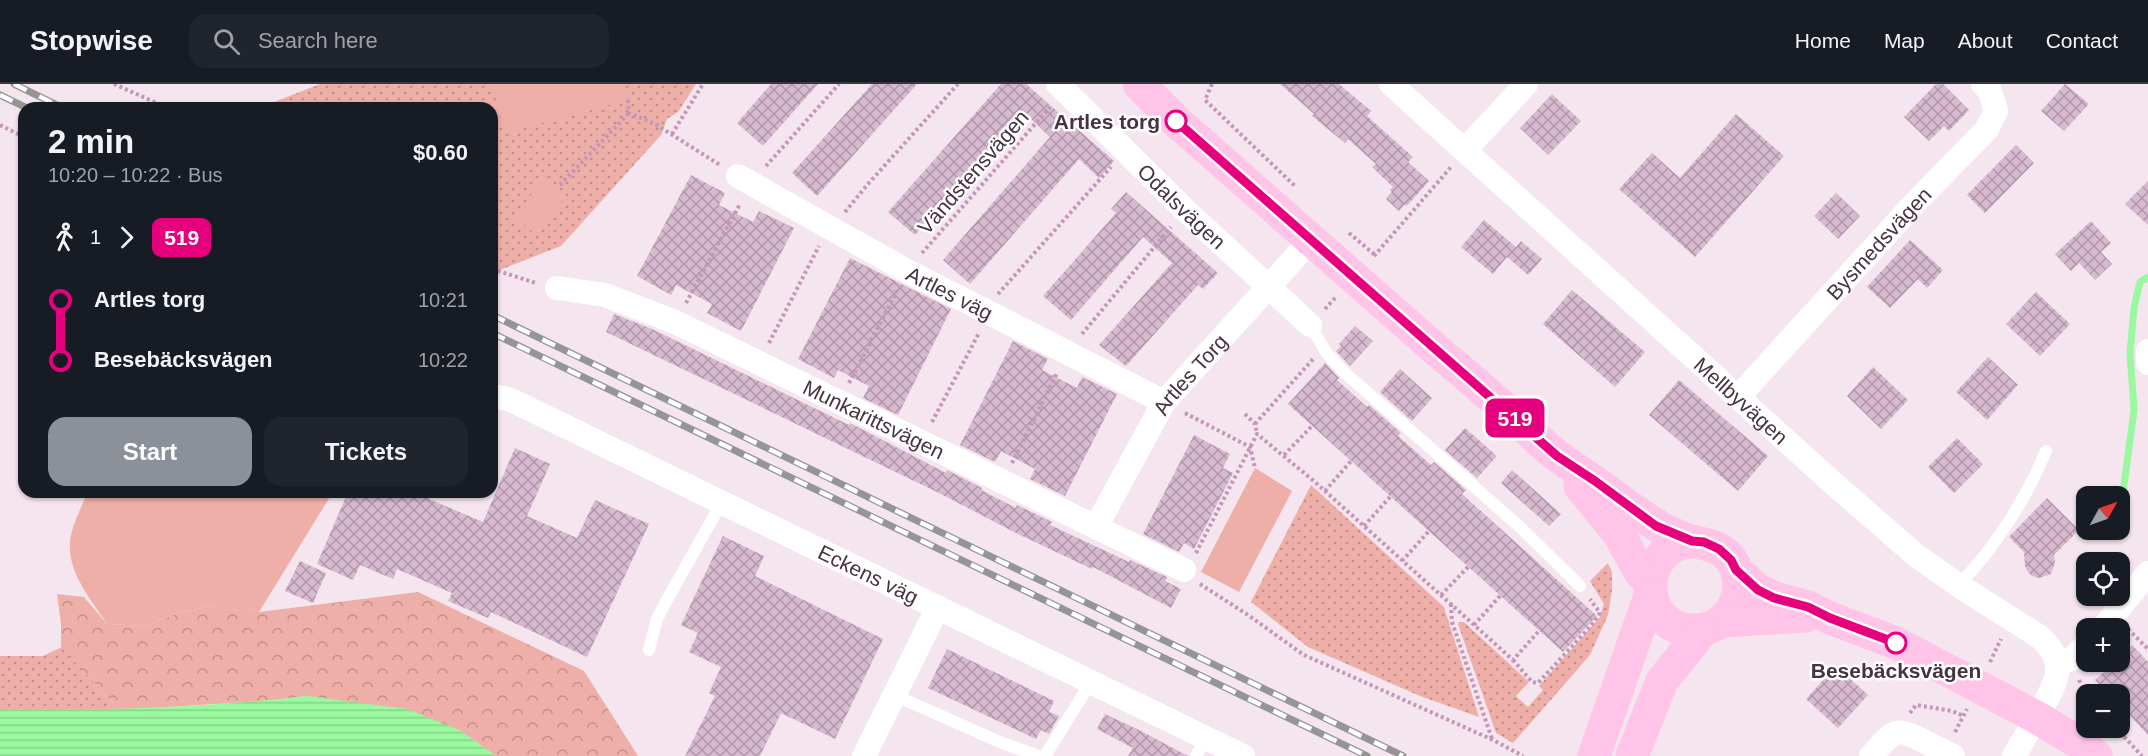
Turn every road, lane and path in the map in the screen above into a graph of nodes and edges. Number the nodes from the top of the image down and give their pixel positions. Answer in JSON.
{"nodes":[{"id":1,"x":114,"y":84,"type":"edge"},
{"id":2,"x":703,"y":84,"type":"edge"},
{"id":3,"x":1139,"y":84,"type":"edge"},
{"id":4,"x":1212,"y":84,"type":"edge"},
{"id":5,"x":1392,"y":84,"type":"edge"},
{"id":6,"x":1526,"y":84,"type":"edge"},
{"id":7,"x":1983,"y":84,"type":"edge"},
{"id":8,"x":1061,"y":87,"type":"edge"},
{"id":9,"x":628,"y":100,"type":"dead end"},
{"id":10,"x":154,"y":102,"type":"edge"},
{"id":11,"x":628,"y":113,"type":"junction"},
{"id":12,"x":0,"y":125,"type":"edge"},
{"id":13,"x":18,"y":133,"type":"edge"},
{"id":14,"x":672,"y":134,"type":"junction"},
{"id":15,"x":1466,"y":149,"type":"junction"},
{"id":16,"x":1125,"y":151,"type":"junction"},
{"id":17,"x":738,"y":176,"type":"joint"},
{"id":18,"x":560,"y":185,"type":"dead end"},
{"id":19,"x":1304,"y":194,"type":"dead end"},
{"id":20,"x":1346,"y":231,"type":"dead end"},
{"id":21,"x":1311,"y":240,"type":"junction"},
{"id":22,"x":1364,"y":266,"type":"junction"},
{"id":23,"x":498,"y":271,"type":"edge"},
{"id":24,"x":907,"y":271,"type":"junction"},
{"id":25,"x":1269,"y":286,"type":"junction"},
{"id":26,"x":557,"y":288,"type":"joint"},
{"id":27,"x":990,"y":312,"type":"junction"},
{"id":28,"x":1310,"y":325,"type":"junction"},
{"id":29,"x":1323,"y":347,"type":"junction"},
{"id":30,"x":2148,"y":351,"type":"edge"},
{"id":31,"x":2148,"y":363,"type":"edge"},
{"id":32,"x":1738,"y":396,"type":"junction"},
{"id":33,"x":498,"y":397,"type":"edge"},
{"id":34,"x":839,"y":402,"type":"junction"},
{"id":35,"x":1164,"y":402,"type":"junction"},
{"id":36,"x":1245,"y":414,"type":"dead end"},
{"id":37,"x":1255,"y":424,"type":"junction"},
{"id":38,"x":1312,"y":426,"type":"dead end"},
{"id":39,"x":1257,"y":435,"type":"junction"},
{"id":40,"x":921,"y":443,"type":"junction"},
{"id":41,"x":1250,"y":447,"type":"junction"},
{"id":42,"x":2046,"y":451,"type":"dead end"},
{"id":43,"x":1284,"y":456,"type":"junction"},
{"id":44,"x":1557,"y":456,"type":"junction"},
{"id":45,"x":1351,"y":461,"type":"dead end"},
{"id":46,"x":1255,"y":468,"type":"dead end"},
{"id":47,"x":1324,"y":491,"type":"junction"},
{"id":48,"x":1390,"y":496,"type":"dead end"},
{"id":49,"x":722,"y":502,"type":"junction"},
{"id":50,"x":1364,"y":526,"type":"junction"},
{"id":51,"x":1096,"y":527,"type":"junction"},
{"id":52,"x":1429,"y":531,"type":"dead end"},
{"id":53,"x":1692,"y":541,"type":"junction"},
{"id":54,"x":1402,"y":561,"type":"junction"},
{"id":55,"x":1468,"y":567,"type":"dead end"},
{"id":56,"x":1184,"y":570,"type":"junction"},
{"id":57,"x":1736,"y":570,"type":"junction"},
{"id":58,"x":2148,"y":573,"type":"edge"},
{"id":59,"x":1958,"y":585,"type":"junction"},
{"id":60,"x":1580,"y":586,"type":"joint"},
{"id":61,"x":1651,"y":588,"type":"junction"},
{"id":62,"x":1441,"y":595,"type":"junction"},
{"id":63,"x":1500,"y":596,"type":"dead end"},
{"id":64,"x":1451,"y":604,"type":"junction"},
{"id":65,"x":938,"y":607,"type":"junction"},
{"id":66,"x":1830,"y":618,"type":"junction"},
{"id":67,"x":2111,"y":618,"type":"edge"},
{"id":68,"x":1474,"y":625,"type":"junction"},
{"id":69,"x":1712,"y":626,"type":"junction"},
{"id":70,"x":1538,"y":632,"type":"dead end"},
{"id":71,"x":649,"y":650,"type":"dead end"},
{"id":72,"x":2076,"y":655,"type":"edge"},
{"id":73,"x":1513,"y":660,"type":"junction"},
{"id":74,"x":2057,"y":665,"type":"junction"},
{"id":75,"x":1091,"y":682,"type":"junction"},
{"id":76,"x":894,"y":695,"type":"junction"},
{"id":77,"x":1964,"y":716,"type":"dead end"},
{"id":78,"x":2036,"y":717,"type":"junction"},
{"id":79,"x":1897,"y":732,"type":"junction"},
{"id":80,"x":2125,"y":738,"type":"edge"},
{"id":81,"x":1492,"y":740,"type":"junction"},
{"id":82,"x":1201,"y":747,"type":"edge"},
{"id":83,"x":864,"y":756,"type":"edge"},
{"id":84,"x":1039,"y":756,"type":"edge"},
{"id":85,"x":1045,"y":756,"type":"edge"},
{"id":86,"x":1243,"y":756,"type":"edge"},
{"id":87,"x":1523,"y":756,"type":"edge"},
{"id":88,"x":1594,"y":756,"type":"edge"},
{"id":89,"x":1632,"y":756,"type":"edge"},
{"id":90,"x":1871,"y":756,"type":"edge"},
{"id":91,"x":1953,"y":756,"type":"edge"},
{"id":92,"x":2014,"y":756,"type":"edge"},
{"id":93,"x":2096,"y":756,"type":"edge"},
{"id":94,"x":2142,"y":756,"type":"edge"}],
"edges":[{"from":1,"to":10,"type":"path"},
{"from":2,"to":14,"type":"path"},
{"from":3,"to":21,"type":"main road"},
{"from":4,"to":19,"type":"path"},
{"from":5,"to":15,"type":"street","name":"Mellbyvägen"},
{"from":6,"to":15,"type":"street"},
{"from":7,"to":32,"type":"street","name":"Bysmedsvägen"},
{"from":8,"to":16,"type":"street","name":"Odalsvägen"},
{"from":8,"to":24,"type":"path","name":"Vändstensvägen"},
{"from":9,"to":11,"type":"path"},
{"from":11,"to":14,"type":"path"},
{"from":11,"to":18,"type":"path"},
{"from":12,"to":13,"type":"path"},
{"from":14,"to":17,"type":"path"},
{"from":15,"to":22,"type":"path"},
{"from":15,"to":32,"type":"street","name":"Mellbyvägen"},
{"from":16,"to":25,"type":"street","name":"Odalsvägen"},
{"from":16,"to":27,"type":"path"},
{"from":17,"to":24,"type":"street","name":"Artles väg"},
{"from":20,"to":22,"type":"path"},
{"from":21,"to":22,"type":"main road"},
{"from":21,"to":25,"type":"street","name":"Artles Torg"},
{"from":22,"to":28,"type":"path"},
{"from":22,"to":44,"type":"main road"},
{"from":23,"to":26,"type":"path"},
{"from":24,"to":27,"type":"street","name":"Artles väg"},
{"from":24,"to":34,"type":"path","name":"Vändstensvägen"},
{"from":25,"to":28,"type":"street","name":"Odalsvägen"},
{"from":25,"to":35,"type":"street","name":"Artles Torg"},
{"from":26,"to":34,"type":"street","name":"Munkarittsvägen"},
{"from":27,"to":35,"type":"street","name":"Artles väg"},
{"from":27,"to":40,"type":"path"},
{"from":28,"to":29,"type":"lane"},
{"from":29,"to":37,"type":"path"},
{"from":29,"to":60,"type":"lane"},
{"from":30,"to":31,"type":"street"},
{"from":32,"to":59,"type":"street","name":"Mellbyvägen"},
{"from":33,"to":49,"type":"street","name":"Eckens väg"},
{"from":34,"to":40,"type":"street","name":"Munkarittsvägen"},
{"from":35,"to":41,"type":"path"},
{"from":35,"to":51,"type":"street","name":"Artles Torg"},
{"from":36,"to":37,"type":"path"},
{"from":37,"to":39,"type":"path"},
{"from":38,"to":43,"type":"path"},
{"from":39,"to":41,"type":"path"},
{"from":39,"to":43,"type":"path"},
{"from":40,"to":51,"type":"street","name":"Munkarittsvägen"},
{"from":41,"to":46,"type":"path"},
{"from":41,"to":56,"type":"path"},
{"from":42,"to":59,"type":"lane"},
{"from":43,"to":47,"type":"path"},
{"from":44,"to":53,"type":"main road"},
{"from":44,"to":61,"type":"main road"},
{"from":45,"to":47,"type":"path"},
{"from":47,"to":50,"type":"path"},
{"from":48,"to":50,"type":"path"},
{"from":49,"to":65,"type":"street","name":"Eckens väg"},
{"from":49,"to":71,"type":"lane"},
{"from":50,"to":54,"type":"path"},
{"from":51,"to":56,"type":"street","name":"Munkarittsvägen"},
{"from":52,"to":54,"type":"path"},
{"from":53,"to":57,"type":"main road"},
{"from":53,"to":61,"type":"main road"},
{"from":54,"to":62,"type":"path"},
{"from":55,"to":62,"type":"path"},
{"from":56,"to":81,"type":"path"},
{"from":57,"to":66,"type":"main road"},
{"from":57,"to":69,"type":"main road"},
{"from":58,"to":67,"type":"street"},
{"from":59,"to":74,"type":"street","name":"Mellbyvägen"},
{"from":60,"to":73,"type":"path"},
{"from":61,"to":69,"type":"main road"},
{"from":61,"to":88,"type":"main road"},
{"from":62,"to":64,"type":"path"},
{"from":63,"to":68,"type":"path"},
{"from":64,"to":68,"type":"path"},
{"from":64,"to":81,"type":"path"},
{"from":65,"to":75,"type":"street","name":"Eckens väg"},
{"from":65,"to":76,"type":"street"},
{"from":66,"to":69,"type":"main road"},
{"from":66,"to":78,"type":"main road"},
{"from":68,"to":73,"type":"path"},
{"from":69,"to":89,"type":"main road"},
{"from":70,"to":73,"type":"path"},
{"from":72,"to":74,"type":"street"},
{"from":74,"to":78,"type":"street"},
{"from":75,"to":82,"type":"street","name":"Eckens väg"},
{"from":75,"to":85,"type":"lane"},
{"from":76,"to":83,"type":"street"},
{"from":76,"to":84,"type":"lane"},
{"from":77,"to":79,"type":"path"},
{"from":78,"to":92,"type":"street"},
{"from":78,"to":93,"type":"main road"},
{"from":79,"to":90,"type":"street"},
{"from":79,"to":91,"type":"street"},
{"from":80,"to":94,"type":"path"},
{"from":81,"to":87,"type":"path"},
{"from":82,"to":86,"type":"street","name":"Eckens väg"}]}
